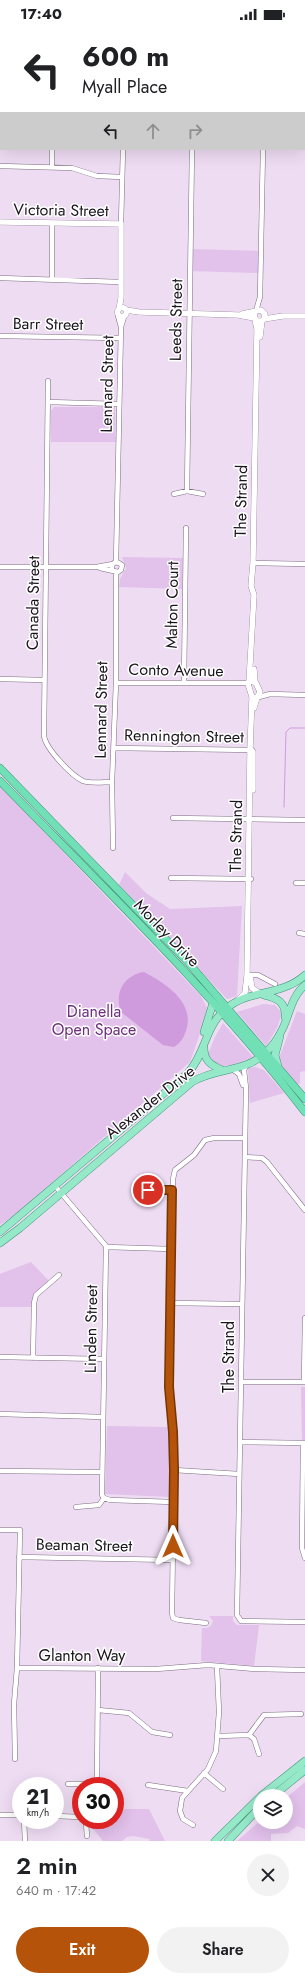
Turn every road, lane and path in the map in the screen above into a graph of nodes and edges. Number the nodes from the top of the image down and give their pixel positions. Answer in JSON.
{"nodes":[{"id":1,"x":52,"y":150,"type":"edge"},
{"id":2,"x":123,"y":150,"type":"edge"},
{"id":3,"x":192,"y":150,"type":"edge"},
{"id":4,"x":263,"y":150,"type":"edge"},
{"id":5,"x":0,"y":166,"type":"edge"},
{"id":6,"x":52,"y":166,"type":"junction"},
{"id":7,"x":122,"y":177,"type":"junction"},
{"id":8,"x":0,"y":222,"type":"edge"},
{"id":9,"x":52,"y":224,"type":"junction"},
{"id":10,"x":121,"y":224,"type":"junction"},
{"id":11,"x":0,"y":278,"type":"edge"},
{"id":12,"x":52,"y":279,"type":"junction"},
{"id":13,"x":120,"y":282,"type":"junction"},
{"id":14,"x":260,"y":297,"type":"junction"},
{"id":15,"x":255,"y":311,"type":"junction"},
{"id":16,"x":123,"y":313,"type":"junction"},
{"id":17,"x":189,"y":314,"type":"junction"},
{"id":18,"x":238,"y":315,"type":"junction"},
{"id":19,"x":305,"y":316,"type":"edge"},
{"id":20,"x":261,"y":317,"type":"junction"},
{"id":21,"x":0,"y":336,"type":"edge"},
{"id":22,"x":120,"y":338,"type":"junction"},
{"id":23,"x":48,"y":381,"type":"dead end"},
{"id":24,"x":48,"y":402,"type":"junction"},
{"id":25,"x":119,"y":404,"type":"junction"},
{"id":26,"x":187,"y":492,"type":"junction"},
{"id":27,"x":174,"y":494,"type":"dead end"},
{"id":28,"x":203,"y":494,"type":"dead end"},
{"id":29,"x":186,"y":528,"type":"dead end"},
{"id":30,"x":255,"y":563,"type":"junction"},
{"id":31,"x":305,"y":564,"type":"edge"},
{"id":32,"x":0,"y":567,"type":"edge"},
{"id":33,"x":47,"y":567,"type":"junction"},
{"id":34,"x":114,"y":567,"type":"junction"},
{"id":35,"x":0,"y":679,"type":"edge"},
{"id":36,"x":44,"y":680,"type":"junction"},
{"id":37,"x":116,"y":683,"type":"junction"},
{"id":38,"x":184,"y":683,"type":"junction"},
{"id":39,"x":250,"y":684,"type":"junction"},
{"id":40,"x":305,"y":695,"type":"edge"},
{"id":41,"x":257,"y":696,"type":"junction"},
{"id":42,"x":114,"y":748,"type":"junction"},
{"id":43,"x":252,"y":750,"type":"junction"},
{"id":44,"x":0,"y":768,"type":"edge"},
{"id":45,"x":0,"y":781,"type":"edge"},
{"id":46,"x":112,"y":782,"type":"junction"},
{"id":47,"x":173,"y":818,"type":"dead end"},
{"id":48,"x":251,"y":818,"type":"junction"},
{"id":49,"x":305,"y":820,"type":"edge"},
{"id":50,"x":113,"y":848,"type":"dead end"},
{"id":51,"x":171,"y":878,"type":"dead end"},
{"id":52,"x":249,"y":879,"type":"junction"},
{"id":53,"x":296,"y":883,"type":"dead end"},
{"id":54,"x":305,"y":883,"type":"edge"},
{"id":55,"x":299,"y":933,"type":"dead end"},
{"id":56,"x":305,"y":934,"type":"edge"},
{"id":57,"x":249,"y":975,"type":"junction"},
{"id":58,"x":305,"y":975,"type":"edge"},
{"id":59,"x":275,"y":984,"type":"dead end"},
{"id":60,"x":305,"y":985,"type":"edge"},
{"id":61,"x":261,"y":994,"type":"junction"},
{"id":62,"x":238,"y":1000,"type":"junction"},
{"id":63,"x":213,"y":1003,"type":"junction"},
{"id":64,"x":228,"y":1007,"type":"junction"},
{"id":65,"x":221,"y":1012,"type":"junction"},
{"id":66,"x":283,"y":1027,"type":"junction"},
{"id":67,"x":204,"y":1043,"type":"junction"},
{"id":68,"x":263,"y":1055,"type":"junction"},
{"id":69,"x":247,"y":1064,"type":"junction"},
{"id":70,"x":278,"y":1066,"type":"junction"},
{"id":71,"x":226,"y":1069,"type":"junction"},
{"id":72,"x":245,"y":1092,"type":"junction"},
{"id":73,"x":305,"y":1099,"type":"edge"},
{"id":74,"x":305,"y":1112,"type":"edge"},
{"id":75,"x":245,"y":1138,"type":"junction"},
{"id":76,"x":244,"y":1157,"type":"junction"},
{"id":77,"x":56,"y":1187,"type":"junction"},
{"id":78,"x":172,"y":1190,"type":"junction"},
{"id":79,"x":138,"y":1192,"type":"dead end"},
{"id":80,"x":61,"y":1193,"type":"junction"},
{"id":81,"x":305,"y":1210,"type":"edge"},
{"id":82,"x":0,"y":1232,"type":"edge"},
{"id":83,"x":0,"y":1243,"type":"edge"},
{"id":84,"x":107,"y":1247,"type":"junction"},
{"id":85,"x":171,"y":1249,"type":"junction"},
{"id":86,"x":59,"y":1275,"type":"dead end"},
{"id":87,"x":171,"y":1303,"type":"junction"},
{"id":88,"x":241,"y":1304,"type":"junction"},
{"id":89,"x":305,"y":1318,"type":"edge"},
{"id":90,"x":0,"y":1357,"type":"edge"},
{"id":91,"x":33,"y":1358,"type":"junction"},
{"id":92,"x":104,"y":1359,"type":"junction"},
{"id":93,"x":241,"y":1382,"type":"junction"},
{"id":94,"x":304,"y":1382,"type":"edge"},
{"id":95,"x":0,"y":1414,"type":"edge"},
{"id":96,"x":103,"y":1417,"type":"junction"},
{"id":97,"x":240,"y":1442,"type":"junction"},
{"id":98,"x":304,"y":1443,"type":"edge"},
{"id":99,"x":174,"y":1470,"type":"junction"},
{"id":100,"x":0,"y":1471,"type":"edge"},
{"id":101,"x":101,"y":1472,"type":"junction"},
{"id":102,"x":238,"y":1474,"type":"junction"},
{"id":103,"x":104,"y":1498,"type":"junction"},
{"id":104,"x":173,"y":1502,"type":"junction"},
{"id":105,"x":304,"y":1502,"type":"edge"},
{"id":106,"x":76,"y":1507,"type":"dead end"},
{"id":107,"x":0,"y":1530,"type":"edge"},
{"id":108,"x":19,"y":1557,"type":"junction"},
{"id":109,"x":304,"y":1557,"type":"edge"},
{"id":110,"x":173,"y":1560,"type":"junction"},
{"id":111,"x":305,"y":1622,"type":"edge"},
{"id":112,"x":206,"y":1623,"type":"dead end"},
{"id":113,"x":217,"y":1667,"type":"junction"},
{"id":114,"x":17,"y":1668,"type":"junction"},
{"id":115,"x":98,"y":1668,"type":"junction"},
{"id":116,"x":305,"y":1670,"type":"edge"},
{"id":117,"x":98,"y":1710,"type":"junction"},
{"id":118,"x":300,"y":1714,"type":"dead end"},
{"id":119,"x":170,"y":1735,"type":"dead end"},
{"id":120,"x":249,"y":1735,"type":"junction"},
{"id":121,"x":218,"y":1736,"type":"junction"},
{"id":122,"x":259,"y":1754,"type":"dead end"},
{"id":123,"x":15,"y":1759,"type":"dead end"},
{"id":124,"x":305,"y":1761,"type":"edge"},
{"id":125,"x":305,"y":1770,"type":"edge"},
{"id":126,"x":204,"y":1773,"type":"junction"},
{"id":127,"x":68,"y":1784,"type":"dead end"},
{"id":128,"x":148,"y":1785,"type":"dead end"},
{"id":129,"x":223,"y":1789,"type":"dead end"},
{"id":130,"x":271,"y":1789,"type":"edge"},
{"id":131,"x":282,"y":1789,"type":"edge"},
{"id":132,"x":188,"y":1791,"type":"junction"},
{"id":133,"x":253,"y":1805,"type":"edge"},
{"id":134,"x":253,"y":1814,"type":"edge"},
{"id":135,"x":0,"y":1815,"type":"edge"},
{"id":136,"x":12,"y":1815,"type":"edge"},
{"id":137,"x":193,"y":1825,"type":"dead end"},
{"id":138,"x":24,"y":1829,"type":"edge"},
{"id":139,"x":86,"y":1829,"type":"edge"},
{"id":140,"x":87,"y":1836,"type":"dead end"},
{"id":141,"x":25,"y":1841,"type":"edge"},
{"id":142,"x":215,"y":1841,"type":"edge"},
{"id":143,"x":228,"y":1841,"type":"edge"}],
"edges":[{"from":1,"to":6,"type":"street"},
{"from":2,"to":7,"type":"street","name":"Lennard Street"},
{"from":3,"to":17,"type":"street","name":"Leeds Street"},
{"from":4,"to":14,"type":"street","name":"The Strand"},
{"from":5,"to":6,"type":"street"},
{"from":6,"to":7,"type":"street"},
{"from":7,"to":10,"type":"street","name":"Lennard Street"},
{"from":8,"to":9,"type":"street","name":"Victoria Street"},
{"from":9,"to":10,"type":"street","name":"Victoria Street"},
{"from":9,"to":12,"type":"street"},
{"from":10,"to":13,"type":"street","name":"Lennard Street"},
{"from":11,"to":12,"type":"street"},
{"from":12,"to":13,"type":"street"},
{"from":13,"to":16,"type":"street","name":"Lennard Street"},
{"from":14,"to":15,"type":"street","name":"The Strand"},
{"from":14,"to":20,"type":"street","name":"The Strand"},
{"from":15,"to":18,"type":"street"},
{"from":15,"to":20,"type":"street"},
{"from":16,"to":17,"type":"street"},
{"from":16,"to":22,"type":"street","name":"Lennard Street"},
{"from":17,"to":18,"type":"street"},
{"from":17,"to":26,"type":"street","name":"Leeds Street"},
{"from":18,"to":20,"type":"street"},
{"from":19,"to":20,"type":"street"},
{"from":20,"to":30,"type":"street","name":"The Strand"},
{"from":21,"to":22,"type":"street","name":"Barr Street"},
{"from":22,"to":25,"type":"street","name":"Lennard Street"},
{"from":23,"to":24,"type":"street","name":"Canada Street"},
{"from":24,"to":25,"type":"street"},
{"from":24,"to":33,"type":"street","name":"Canada Street"},
{"from":25,"to":34,"type":"street","name":"Lennard Street"},
{"from":26,"to":27,"type":"street"},
{"from":26,"to":28,"type":"street"},
{"from":29,"to":38,"type":"street","name":"Malton Court"},
{"from":30,"to":31,"type":"street"},
{"from":30,"to":39,"type":"street","name":"The Strand"},
{"from":32,"to":33,"type":"street"},
{"from":33,"to":34,"type":"street"},
{"from":33,"to":36,"type":"street","name":"Canada Street"},
{"from":34,"to":37,"type":"street","name":"Lennard Street"},
{"from":35,"to":36,"type":"street"},
{"from":36,"to":46,"type":"street","name":"Canada Street"},
{"from":37,"to":38,"type":"street","name":"Conto Avenue"},
{"from":37,"to":42,"type":"street","name":"Lennard Street"},
{"from":38,"to":39,"type":"street","name":"Conto Avenue"},
{"from":39,"to":41,"type":"street"},
{"from":39,"to":41,"type":"street"},
{"from":40,"to":41,"type":"street"},
{"from":41,"to":43,"type":"street","name":"The Strand"},
{"from":42,"to":43,"type":"street","name":"Rennington Street"},
{"from":42,"to":46,"type":"street","name":"Lennard Street"},
{"from":43,"to":48,"type":"street","name":"The Strand"},
{"from":44,"to":64,"type":"highway","name":"Morley Drive"},
{"from":45,"to":63,"type":"highway","name":"Morley Drive"},
{"from":46,"to":50,"type":"street","name":"Lennard Street"},
{"from":47,"to":48,"type":"street"},
{"from":48,"to":49,"type":"street"},
{"from":48,"to":52,"type":"street","name":"The Strand"},
{"from":51,"to":52,"type":"street"},
{"from":52,"to":57,"type":"street","name":"The Strand"},
{"from":53,"to":54,"type":"street"},
{"from":55,"to":56,"type":"street"},
{"from":57,"to":59,"type":"street"},
{"from":57,"to":61,"type":"street","name":"The Strand"},
{"from":57,"to":62,"type":"street","name":"The Strand"},
{"from":58,"to":61,"type":"main road","name":"Alexander Drive"},
{"from":60,"to":66,"type":"main road","name":"Alexander Drive"},
{"from":61,"to":62,"type":"main road","name":"Alexander Drive"},
{"from":61,"to":66,"type":"main road"},
{"from":62,"to":64,"type":"main road","name":"Alexander Drive"},
{"from":63,"to":65,"type":"highway","name":"Morley Drive"},
{"from":63,"to":67,"type":"main road"},
{"from":64,"to":65,"type":"main road","name":"Alexander Drive"},
{"from":64,"to":68,"type":"highway","name":"Morley Drive"},
{"from":65,"to":67,"type":"main road","name":"Alexander Drive"},
{"from":65,"to":68,"type":"highway","name":"Morley Drive"},
{"from":66,"to":68,"type":"main road","name":"Alexander Drive"},
{"from":66,"to":70,"type":"main road"},
{"from":67,"to":71,"type":"main road"},
{"from":67,"to":77,"type":"main road","name":"Alexander Drive"},
{"from":68,"to":69,"type":"main road","name":"Alexander Drive"},
{"from":68,"to":70,"type":"highway","name":"Morley Drive"},
{"from":68,"to":74,"type":"highway","name":"Morley Drive"},
{"from":69,"to":71,"type":"main road","name":"Alexander Drive"},
{"from":69,"to":72,"type":"street","name":"The Strand"},
{"from":70,"to":73,"type":"highway","name":"Morley Drive"},
{"from":71,"to":72,"type":"street","name":"The Strand"},
{"from":71,"to":80,"type":"main road","name":"Alexander Drive"},
{"from":72,"to":75,"type":"street","name":"The Strand"},
{"from":75,"to":76,"type":"street","name":"The Strand"},
{"from":75,"to":78,"type":"street"},
{"from":76,"to":81,"type":"street"},
{"from":76,"to":88,"type":"street","name":"The Strand"},
{"from":77,"to":80,"type":"street"},
{"from":77,"to":82,"type":"main road","name":"Alexander Drive"},
{"from":78,"to":79,"type":"street"},
{"from":78,"to":85,"type":"street"},
{"from":80,"to":83,"type":"main road","name":"Alexander Drive"},
{"from":80,"to":84,"type":"street"},
{"from":84,"to":85,"type":"street"},
{"from":84,"to":92,"type":"street","name":"Linden Street"},
{"from":85,"to":87,"type":"street"},
{"from":86,"to":91,"type":"street"},
{"from":87,"to":88,"type":"street"},
{"from":87,"to":99,"type":"street"},
{"from":88,"to":93,"type":"street","name":"The Strand"},
{"from":89,"to":94,"type":"street"},
{"from":90,"to":91,"type":"street"},
{"from":91,"to":92,"type":"street"},
{"from":92,"to":96,"type":"street","name":"Linden Street"},
{"from":93,"to":94,"type":"street"},
{"from":93,"to":97,"type":"street","name":"The Strand"},
{"from":95,"to":96,"type":"street"},
{"from":96,"to":101,"type":"street","name":"Linden Street"},
{"from":97,"to":98,"type":"street"},
{"from":97,"to":102,"type":"street","name":"The Strand"},
{"from":98,"to":105,"type":"street"},
{"from":99,"to":102,"type":"street"},
{"from":99,"to":104,"type":"street"},
{"from":100,"to":101,"type":"street"},
{"from":101,"to":103,"type":"street","name":"Linden Street"},
{"from":102,"to":111,"type":"street","name":"The Strand"},
{"from":103,"to":104,"type":"street"},
{"from":103,"to":106,"type":"street"},
{"from":104,"to":110,"type":"street"},
{"from":105,"to":109,"type":"street"},
{"from":107,"to":108,"type":"street","name":"Glanton Way"},
{"from":108,"to":110,"type":"street","name":"Beaman Street"},
{"from":108,"to":114,"type":"street","name":"Glanton Way"},
{"from":110,"to":112,"type":"street"},
{"from":113,"to":115,"type":"street","name":"Glanton Way"},
{"from":113,"to":116,"type":"street","name":"Glanton Way"},
{"from":113,"to":121,"type":"street"},
{"from":114,"to":115,"type":"street","name":"Glanton Way"},
{"from":114,"to":123,"type":"street"},
{"from":115,"to":117,"type":"street"},
{"from":117,"to":119,"type":"street"},
{"from":117,"to":127,"type":"street"},
{"from":118,"to":120,"type":"street"},
{"from":120,"to":121,"type":"street"},
{"from":120,"to":122,"type":"street"},
{"from":121,"to":126,"type":"street"},
{"from":124,"to":130,"type":"main road"},
{"from":125,"to":131,"type":"main road"},
{"from":126,"to":129,"type":"street"},
{"from":126,"to":132,"type":"street"},
{"from":128,"to":132,"type":"street"},
{"from":132,"to":137,"type":"street"},
{"from":133,"to":142,"type":"main road"},
{"from":134,"to":143,"type":"main road"},
{"from":135,"to":136,"type":"street"},
{"from":138,"to":141,"type":"street"},
{"from":139,"to":140,"type":"street"}]}
